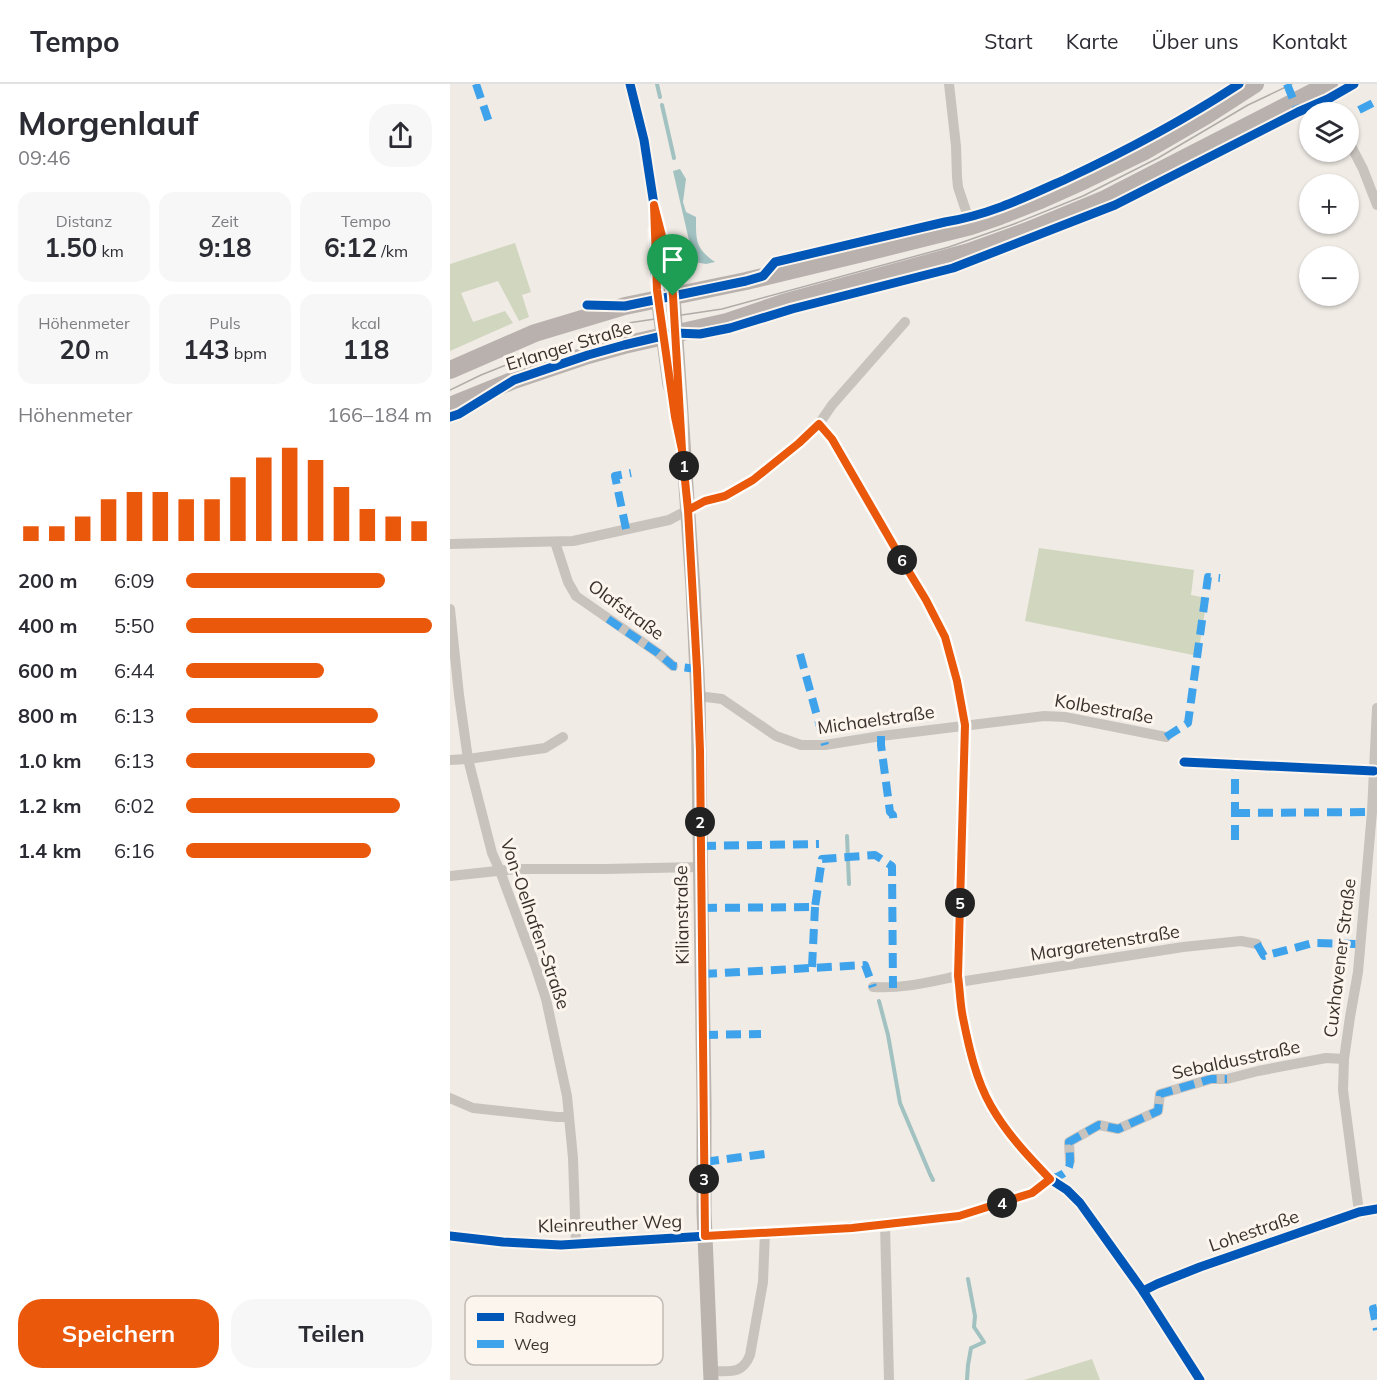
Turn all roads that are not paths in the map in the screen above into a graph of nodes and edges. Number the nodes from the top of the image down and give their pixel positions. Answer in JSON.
{"nodes":[{"id":1,"x":630,"y":84,"type":"edge"},
{"id":2,"x":949,"y":84,"type":"edge"},
{"id":3,"x":1255,"y":84,"type":"edge"},
{"id":4,"x":1325,"y":85,"type":"edge"},
{"id":5,"x":1331,"y":102,"type":"edge"},
{"id":6,"x":1359,"y":161,"type":"edge"},
{"id":7,"x":1377,"y":206,"type":"edge"},
{"id":8,"x":971,"y":226,"type":"junction"},
{"id":9,"x":666,"y":297,"type":"junction"},
{"id":10,"x":905,"y":322,"type":"dead end"},
{"id":11,"x":669,"y":334,"type":"junction"},
{"id":12,"x":450,"y":370,"type":"edge"},
{"id":13,"x":450,"y":406,"type":"edge"},
{"id":14,"x":819,"y":424,"type":"junction"},
{"id":15,"x":688,"y":510,"type":"junction"},
{"id":16,"x":555,"y":542,"type":"junction"},
{"id":17,"x":450,"y":544,"type":"edge"},
{"id":18,"x":450,"y":609,"type":"edge"},
{"id":19,"x":673,"y":666,"type":"dead end"},
{"id":20,"x":698,"y":696,"type":"junction"},
{"id":21,"x":1377,"y":708,"type":"edge"},
{"id":22,"x":965,"y":725,"type":"junction"},
{"id":23,"x":563,"y":737,"type":"dead end"},
{"id":24,"x":1166,"y":737,"type":"dead end"},
{"id":25,"x":468,"y":759,"type":"junction"},
{"id":26,"x":450,"y":760,"type":"edge"},
{"id":27,"x":1375,"y":807,"type":"edge"},
{"id":28,"x":701,"y":867,"type":"junction"},
{"id":29,"x":500,"y":870,"type":"junction"},
{"id":30,"x":450,"y":876,"type":"edge"},
{"id":31,"x":1257,"y":944,"type":"dead end"},
{"id":32,"x":958,"y":979,"type":"junction"},
{"id":33,"x":873,"y":987,"type":"dead end"},
{"id":34,"x":1344,"y":1059,"type":"junction"},
{"id":35,"x":450,"y":1098,"type":"edge"},
{"id":36,"x":569,"y":1117,"type":"junction"},
{"id":37,"x":1070,"y":1161,"type":"dead end"},
{"id":38,"x":1050,"y":1179,"type":"junction"},
{"id":39,"x":1377,"y":1209,"type":"edge"},
{"id":40,"x":1359,"y":1212,"type":"junction"},
{"id":41,"x":885,"y":1225,"type":"junction"},
{"id":42,"x":765,"y":1232,"type":"junction"},
{"id":43,"x":450,"y":1236,"type":"edge"},
{"id":44,"x":705,"y":1236,"type":"junction"},
{"id":45,"x":576,"y":1244,"type":"junction"},
{"id":46,"x":1143,"y":1291,"type":"junction"},
{"id":47,"x":711,"y":1376,"type":"edge"},
{"id":48,"x":889,"y":1380,"type":"edge"},
{"id":49,"x":1200,"y":1380,"type":"edge"}],
"edges":[{"from":1,"to":9,"type":"street"},
{"from":2,"to":8,"type":"street"},
{"from":3,"to":8,"type":"main road","name":"Erlanger Straße"},
{"from":4,"to":5,"type":"street"},
{"from":4,"to":11,"type":"main road","name":"Erlanger Straße"},
{"from":6,"to":7,"type":"street"},
{"from":8,"to":9,"type":"main road","name":"Erlanger Straße"},
{"from":9,"to":11,"type":"main road","name":"Kilianstraße"},
{"from":9,"to":12,"type":"main road","name":"Erlanger Straße"},
{"from":10,"to":14,"type":"street"},
{"from":11,"to":13,"type":"main road","name":"Erlanger Straße"},
{"from":11,"to":15,"type":"main road","name":"Kilianstraße"},
{"from":14,"to":15,"type":"street"},
{"from":14,"to":22,"type":"street"},
{"from":15,"to":16,"type":"street"},
{"from":15,"to":20,"type":"main road","name":"Kilianstraße"},
{"from":16,"to":17,"type":"street"},
{"from":16,"to":19,"type":"street","name":"Olafstraße"},
{"from":18,"to":25,"type":"street","name":"Von-Oelhafen-Straße"},
{"from":20,"to":22,"type":"street","name":"Michaelstraße"},
{"from":20,"to":28,"type":"main road","name":"Kilianstraße"},
{"from":21,"to":27,"type":"street","name":"Cuxhavener Straße"},
{"from":22,"to":24,"type":"street","name":"Kolbestraße"},
{"from":22,"to":32,"type":"street"},
{"from":23,"to":25,"type":"street"},
{"from":25,"to":26,"type":"street"},
{"from":25,"to":29,"type":"street","name":"Von-Oelhafen-Straße"},
{"from":27,"to":34,"type":"street","name":"Cuxhavener Straße"},
{"from":28,"to":29,"type":"street"},
{"from":28,"to":44,"type":"main road","name":"Kilianstraße"},
{"from":29,"to":30,"type":"street"},
{"from":29,"to":36,"type":"street","name":"Von-Oelhafen-Straße"},
{"from":31,"to":32,"type":"street","name":"Margaretenstraße"},
{"from":32,"to":33,"type":"street"},
{"from":32,"to":38,"type":"street"},
{"from":34,"to":37,"type":"street","name":"Sebaldusstraße"},
{"from":34,"to":40,"type":"street","name":"Cuxhavener Straße"},
{"from":35,"to":36,"type":"street"},
{"from":36,"to":45,"type":"street","name":"Von-Oelhafen-Straße"},
{"from":38,"to":41,"type":"street","name":"Kleinreuther Weg"},
{"from":38,"to":46,"type":"street"},
{"from":39,"to":40,"type":"street","name":"Lohestraße"},
{"from":40,"to":46,"type":"street","name":"Lohestraße"},
{"from":41,"to":42,"type":"street","name":"Kleinreuther Weg"},
{"from":41,"to":48,"type":"street"},
{"from":42,"to":44,"type":"street","name":"Kleinreuther Weg"},
{"from":42,"to":47,"type":"street"},
{"from":43,"to":45,"type":"street","name":"Kleinreuther Weg"},
{"from":44,"to":45,"type":"street","name":"Kleinreuther Weg"},
{"from":44,"to":47,"type":"main road","name":"Kilianstraße"},
{"from":46,"to":49,"type":"street"}]}
